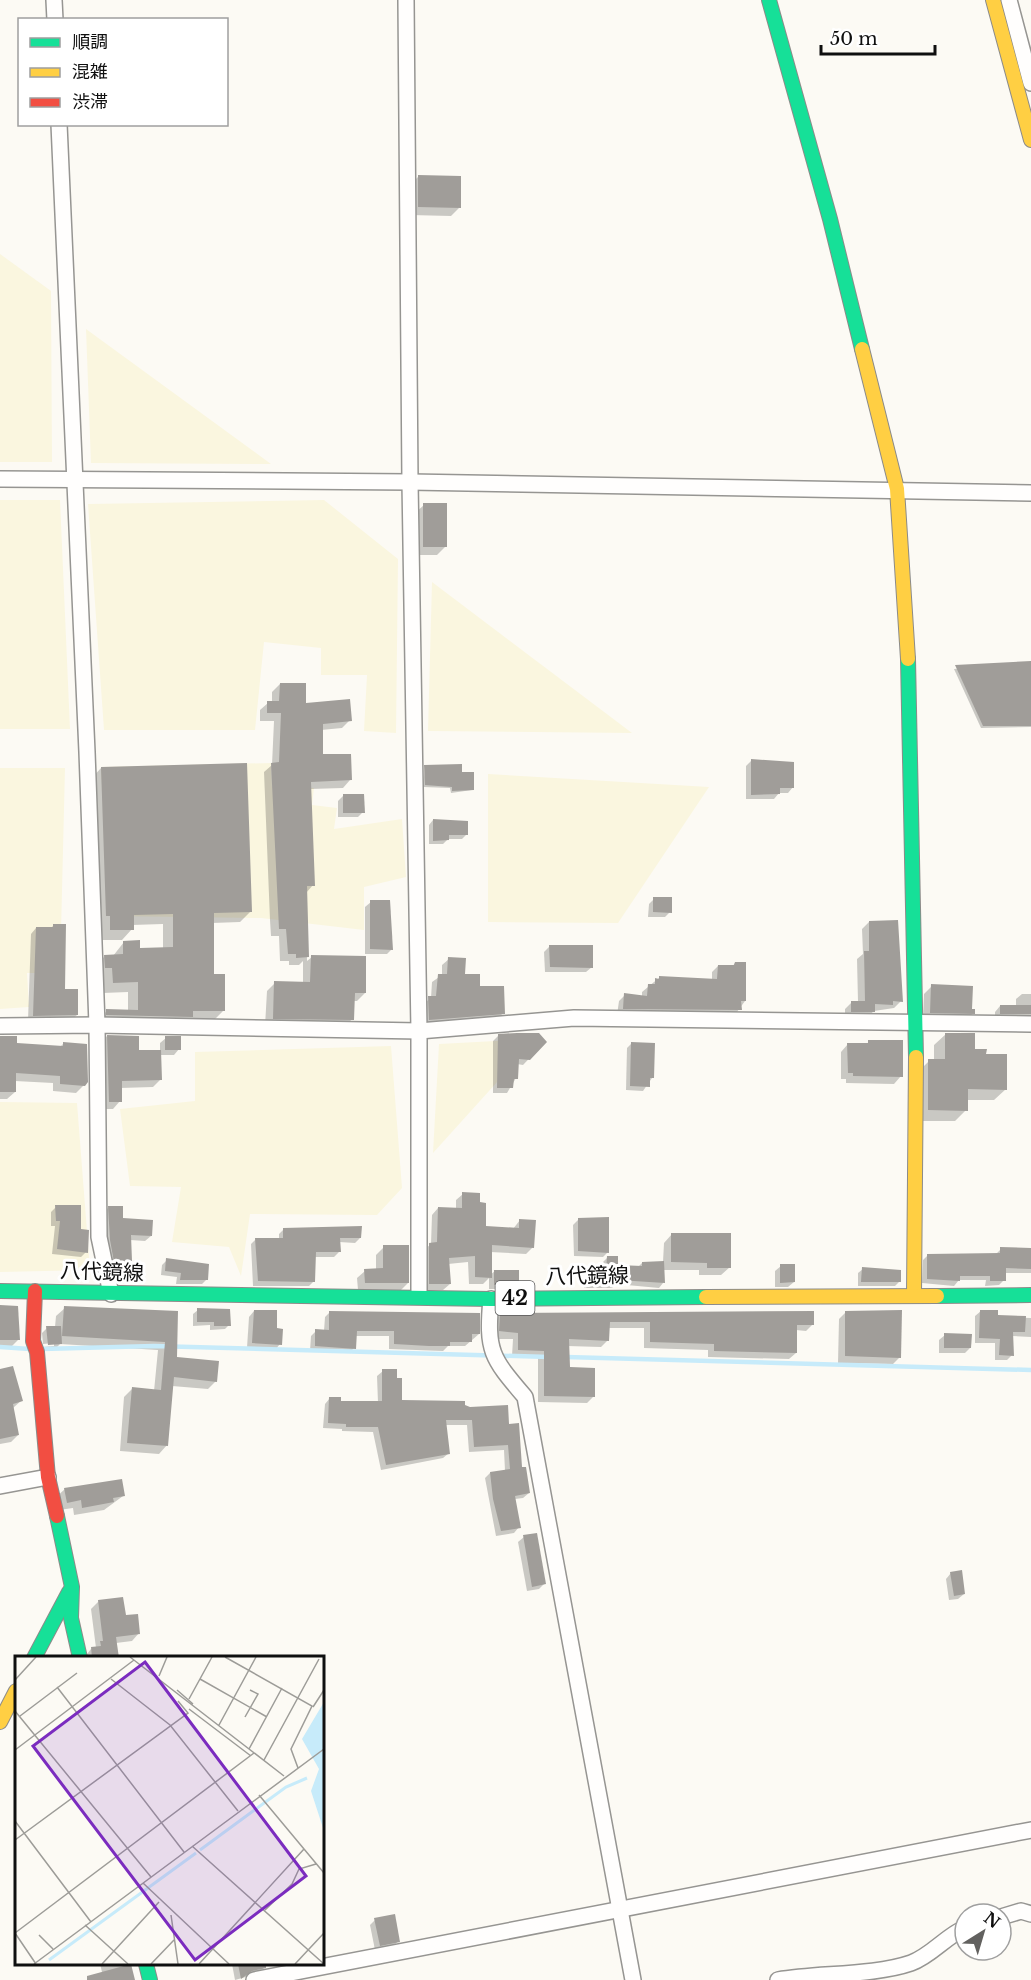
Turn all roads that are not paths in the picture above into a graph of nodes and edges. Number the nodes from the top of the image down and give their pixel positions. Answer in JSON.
{"nodes":[{"id":1,"x":54,"y":0,"type":"edge"},
{"id":2,"x":406,"y":0,"type":"edge"},
{"id":3,"x":769,"y":0,"type":"edge"},
{"id":4,"x":993,"y":0,"type":"edge"},
{"id":5,"x":1009,"y":0,"type":"edge"},
{"id":6,"x":55,"y":18,"type":"edge"},
{"id":7,"x":1031,"y":83,"type":"edge"},
{"id":8,"x":59,"y":126,"type":"edge"},
{"id":9,"x":1031,"y":140,"type":"edge"},
{"id":10,"x":0,"y":479,"type":"edge"},
{"id":11,"x":74,"y":480,"type":"junction"},
{"id":12,"x":410,"y":482,"type":"junction"},
{"id":13,"x":897,"y":489,"type":"junction"},
{"id":14,"x":1031,"y":493,"type":"edge"},
{"id":15,"x":916,"y":1024,"type":"junction"},
{"id":16,"x":1031,"y":1024,"type":"edge"},
{"id":17,"x":97,"y":1025,"type":"junction"},
{"id":18,"x":0,"y":1026,"type":"edge"},
{"id":19,"x":419,"y":1031,"type":"junction"},
{"id":20,"x":0,"y":1291,"type":"edge"},
{"id":21,"x":35,"y":1291,"type":"junction"},
{"id":22,"x":111,"y":1294,"type":"junction"},
{"id":23,"x":914,"y":1295,"type":"junction"},
{"id":24,"x":1031,"y":1295,"type":"edge"},
{"id":25,"x":419,"y":1296,"type":"junction"},
{"id":26,"x":491,"y":1299,"type":"junction"},
{"id":27,"x":48,"y":1477,"type":"junction"},
{"id":28,"x":0,"y":1486,"type":"edge"},
{"id":29,"x":72,"y":1587,"type":"junction"},
{"id":30,"x":35,"y":1656,"type":"edge"},
{"id":31,"x":80,"y":1656,"type":"edge"},
{"id":32,"x":15,"y":1693,"type":"edge"},
{"id":33,"x":0,"y":1722,"type":"edge"},
{"id":34,"x":1031,"y":1830,"type":"edge"},
{"id":35,"x":620,"y":1909,"type":"junction"},
{"id":36,"x":1013,"y":1914,"type":"edge"},
{"id":37,"x":1031,"y":1914,"type":"edge"},
{"id":38,"x":953,"y":1936,"type":"edge"},
{"id":39,"x":146,"y":1965,"type":"edge"},
{"id":40,"x":150,"y":1980,"type":"edge"},
{"id":41,"x":254,"y":1980,"type":"edge"},
{"id":42,"x":633,"y":1980,"type":"edge"},
{"id":43,"x":778,"y":1980,"type":"edge"}],
"edges":[{"from":1,"to":6,"type":"street"},
{"from":2,"to":12,"type":"street"},
{"from":3,"to":13,"type":"street"},
{"from":4,"to":9,"type":"street"},
{"from":5,"to":7,"type":"street"},
{"from":8,"to":11,"type":"street"},
{"from":10,"to":11,"type":"street"},
{"from":11,"to":12,"type":"street"},
{"from":11,"to":17,"type":"street"},
{"from":12,"to":13,"type":"street"},
{"from":12,"to":19,"type":"street"},
{"from":13,"to":14,"type":"street"},
{"from":13,"to":15,"type":"street"},
{"from":15,"to":16,"type":"street"},
{"from":15,"to":19,"type":"street"},
{"from":15,"to":23,"type":"street"},
{"from":17,"to":18,"type":"street"},
{"from":17,"to":19,"type":"street"},
{"from":17,"to":22,"type":"street"},
{"from":19,"to":25,"type":"street"},
{"from":20,"to":21,"type":"street","name":"八代鏡線","number":"42"},
{"from":21,"to":22,"type":"street","name":"八代鏡線","number":"42"},
{"from":21,"to":27,"type":"street"},
{"from":22,"to":25,"type":"street","name":"八代鏡線","number":"42"},
{"from":23,"to":24,"type":"street","name":"八代鏡線","number":"42"},
{"from":23,"to":26,"type":"street","name":"八代鏡線","number":"42"},
{"from":25,"to":26,"type":"street","name":"八代鏡線","number":"42"},
{"from":26,"to":35,"type":"street"},
{"from":27,"to":28,"type":"street"},
{"from":27,"to":29,"type":"street"},
{"from":29,"to":30,"type":"street"},
{"from":29,"to":31,"type":"street"},
{"from":32,"to":33,"type":"street"},
{"from":34,"to":35,"type":"street"},
{"from":35,"to":41,"type":"street"},
{"from":35,"to":42,"type":"street"},
{"from":36,"to":37,"type":"street"},
{"from":38,"to":43,"type":"street"},
{"from":39,"to":40,"type":"street"}]}
